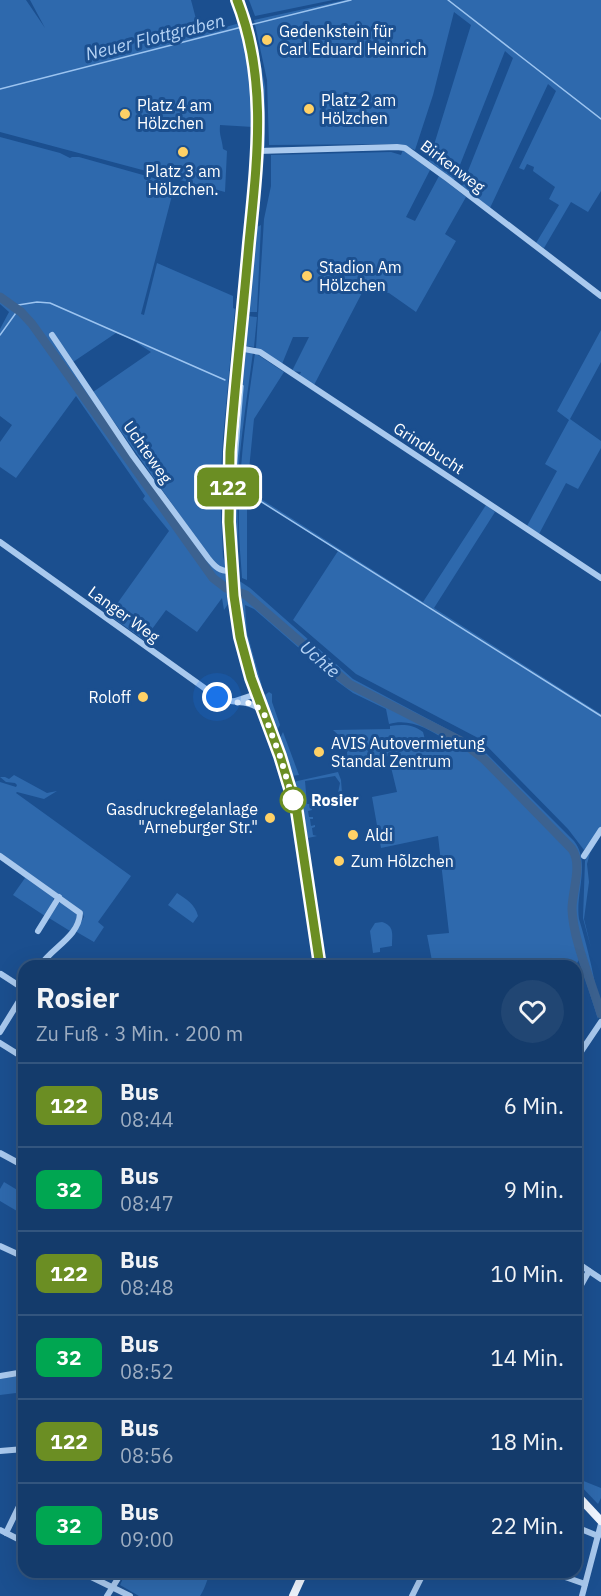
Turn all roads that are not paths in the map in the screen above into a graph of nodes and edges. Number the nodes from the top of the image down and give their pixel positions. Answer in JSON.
{"nodes":[{"id":1,"x":237,"y":0,"type":"edge"},
{"id":2,"x":258,"y":151,"type":"junction"},
{"id":3,"x":601,"y":296,"type":"edge"},
{"id":4,"x":52,"y":335,"type":"dead end"},
{"id":5,"x":239,"y":348,"type":"junction"},
{"id":6,"x":0,"y":542,"type":"edge"},
{"id":7,"x":232,"y":571,"type":"junction"},
{"id":8,"x":601,"y":578,"type":"edge"},
{"id":9,"x":256,"y":693,"type":"junction"},
{"id":10,"x":234,"y":701,"type":"junction"},
{"id":11,"x":263,"y":711,"type":"junction"},
{"id":12,"x":601,"y":830,"type":"edge"},
{"id":13,"x":0,"y":856,"type":"edge"},
{"id":14,"x":584,"y":856,"type":"dead end"},
{"id":15,"x":59,"y":897,"type":"junction"},
{"id":16,"x":38,"y":931,"type":"dead end"},
{"id":17,"x":44,"y":960,"type":"edge"},
{"id":18,"x":319,"y":960,"type":"edge"},
{"id":19,"x":1,"y":974,"type":"edge"},
{"id":20,"x":18,"y":987,"type":"edge"},
{"id":21,"x":18,"y":1001,"type":"edge"},
{"id":22,"x":599,"y":1024,"type":"edge"},
{"id":23,"x":0,"y":1032,"type":"edge"},
{"id":24,"x":0,"y":1043,"type":"edge"},
{"id":25,"x":582,"y":1050,"type":"edge"},
{"id":26,"x":18,"y":1054,"type":"edge"},
{"id":27,"x":0,"y":1153,"type":"edge"},
{"id":28,"x":18,"y":1163,"type":"edge"},
{"id":29,"x":0,"y":1246,"type":"edge"},
{"id":30,"x":18,"y":1254,"type":"edge"},
{"id":31,"x":582,"y":1266,"type":"edge"},
{"id":32,"x":589,"y":1271,"type":"junction"},
{"id":33,"x":601,"y":1279,"type":"edge"},
{"id":34,"x":582,"y":1283,"type":"edge"},
{"id":35,"x":18,"y":1373,"type":"edge"},
{"id":36,"x":0,"y":1376,"type":"edge"},
{"id":37,"x":18,"y":1450,"type":"edge"},
{"id":38,"x":0,"y":1452,"type":"edge"},
{"id":39,"x":582,"y":1501,"type":"edge"},
{"id":40,"x":18,"y":1506,"type":"edge"},
{"id":41,"x":601,"y":1522,"type":"edge"},
{"id":42,"x":582,"y":1529,"type":"edge"},
{"id":43,"x":3,"y":1531,"type":"edge"},
{"id":44,"x":598,"y":1536,"type":"junction"},
{"id":45,"x":18,"y":1539,"type":"edge"},
{"id":46,"x":94,"y":1578,"type":"edge"},
{"id":47,"x":118,"y":1578,"type":"edge"},
{"id":48,"x":302,"y":1578,"type":"edge"},
{"id":49,"x":421,"y":1578,"type":"edge"},
{"id":50,"x":568,"y":1578,"type":"edge"},
{"id":51,"x":585,"y":1584,"type":"junction"},
{"id":52,"x":113,"y":1587,"type":"junction"},
{"id":53,"x":296,"y":1595,"type":"edge"},
{"id":54,"x":107,"y":1596,"type":"edge"},
{"id":55,"x":130,"y":1596,"type":"edge"},
{"id":56,"x":412,"y":1596,"type":"edge"},
{"id":57,"x":582,"y":1596,"type":"edge"}],
"edges":[{"from":1,"to":2,"type":"main road"},
{"from":2,"to":3,"type":"street","name":"Birkenweg"},
{"from":2,"to":5,"type":"main road"},
{"from":4,"to":7,"type":"street","name":"Uchteweg"},
{"from":5,"to":7,"type":"main road"},
{"from":5,"to":8,"type":"street","name":"Grindbucht"},
{"from":6,"to":10,"type":"street","name":"Langer Weg"},
{"from":7,"to":9,"type":"main road"},
{"from":9,"to":10,"type":"street"},
{"from":9,"to":11,"type":"main road"},
{"from":10,"to":11,"type":"street","name":"Langer Weg"},
{"from":11,"to":18,"type":"main road"},
{"from":12,"to":14,"type":"street"},
{"from":13,"to":15,"type":"street"},
{"from":15,"to":16,"type":"street"},
{"from":15,"to":17,"type":"street"},
{"from":19,"to":20,"type":"street"},
{"from":21,"to":23,"type":"street"},
{"from":22,"to":25,"type":"street"},
{"from":24,"to":26,"type":"street"},
{"from":27,"to":28,"type":"street"},
{"from":29,"to":30,"type":"street"},
{"from":31,"to":32,"type":"street"},
{"from":32,"to":33,"type":"street"},
{"from":32,"to":34,"type":"street"},
{"from":35,"to":36,"type":"street"},
{"from":37,"to":38,"type":"street"},
{"from":39,"to":41,"type":"main road"},
{"from":40,"to":43,"type":"street"},
{"from":41,"to":44,"type":"street"},
{"from":42,"to":44,"type":"street"},
{"from":43,"to":45,"type":"street"},
{"from":44,"to":51,"type":"street"},
{"from":46,"to":52,"type":"street"},
{"from":47,"to":52,"type":"street"},
{"from":48,"to":53,"type":"main road"},
{"from":49,"to":56,"type":"street"},
{"from":50,"to":51,"type":"street"},
{"from":51,"to":57,"type":"street"},
{"from":52,"to":54,"type":"street"},
{"from":52,"to":55,"type":"street"}]}
